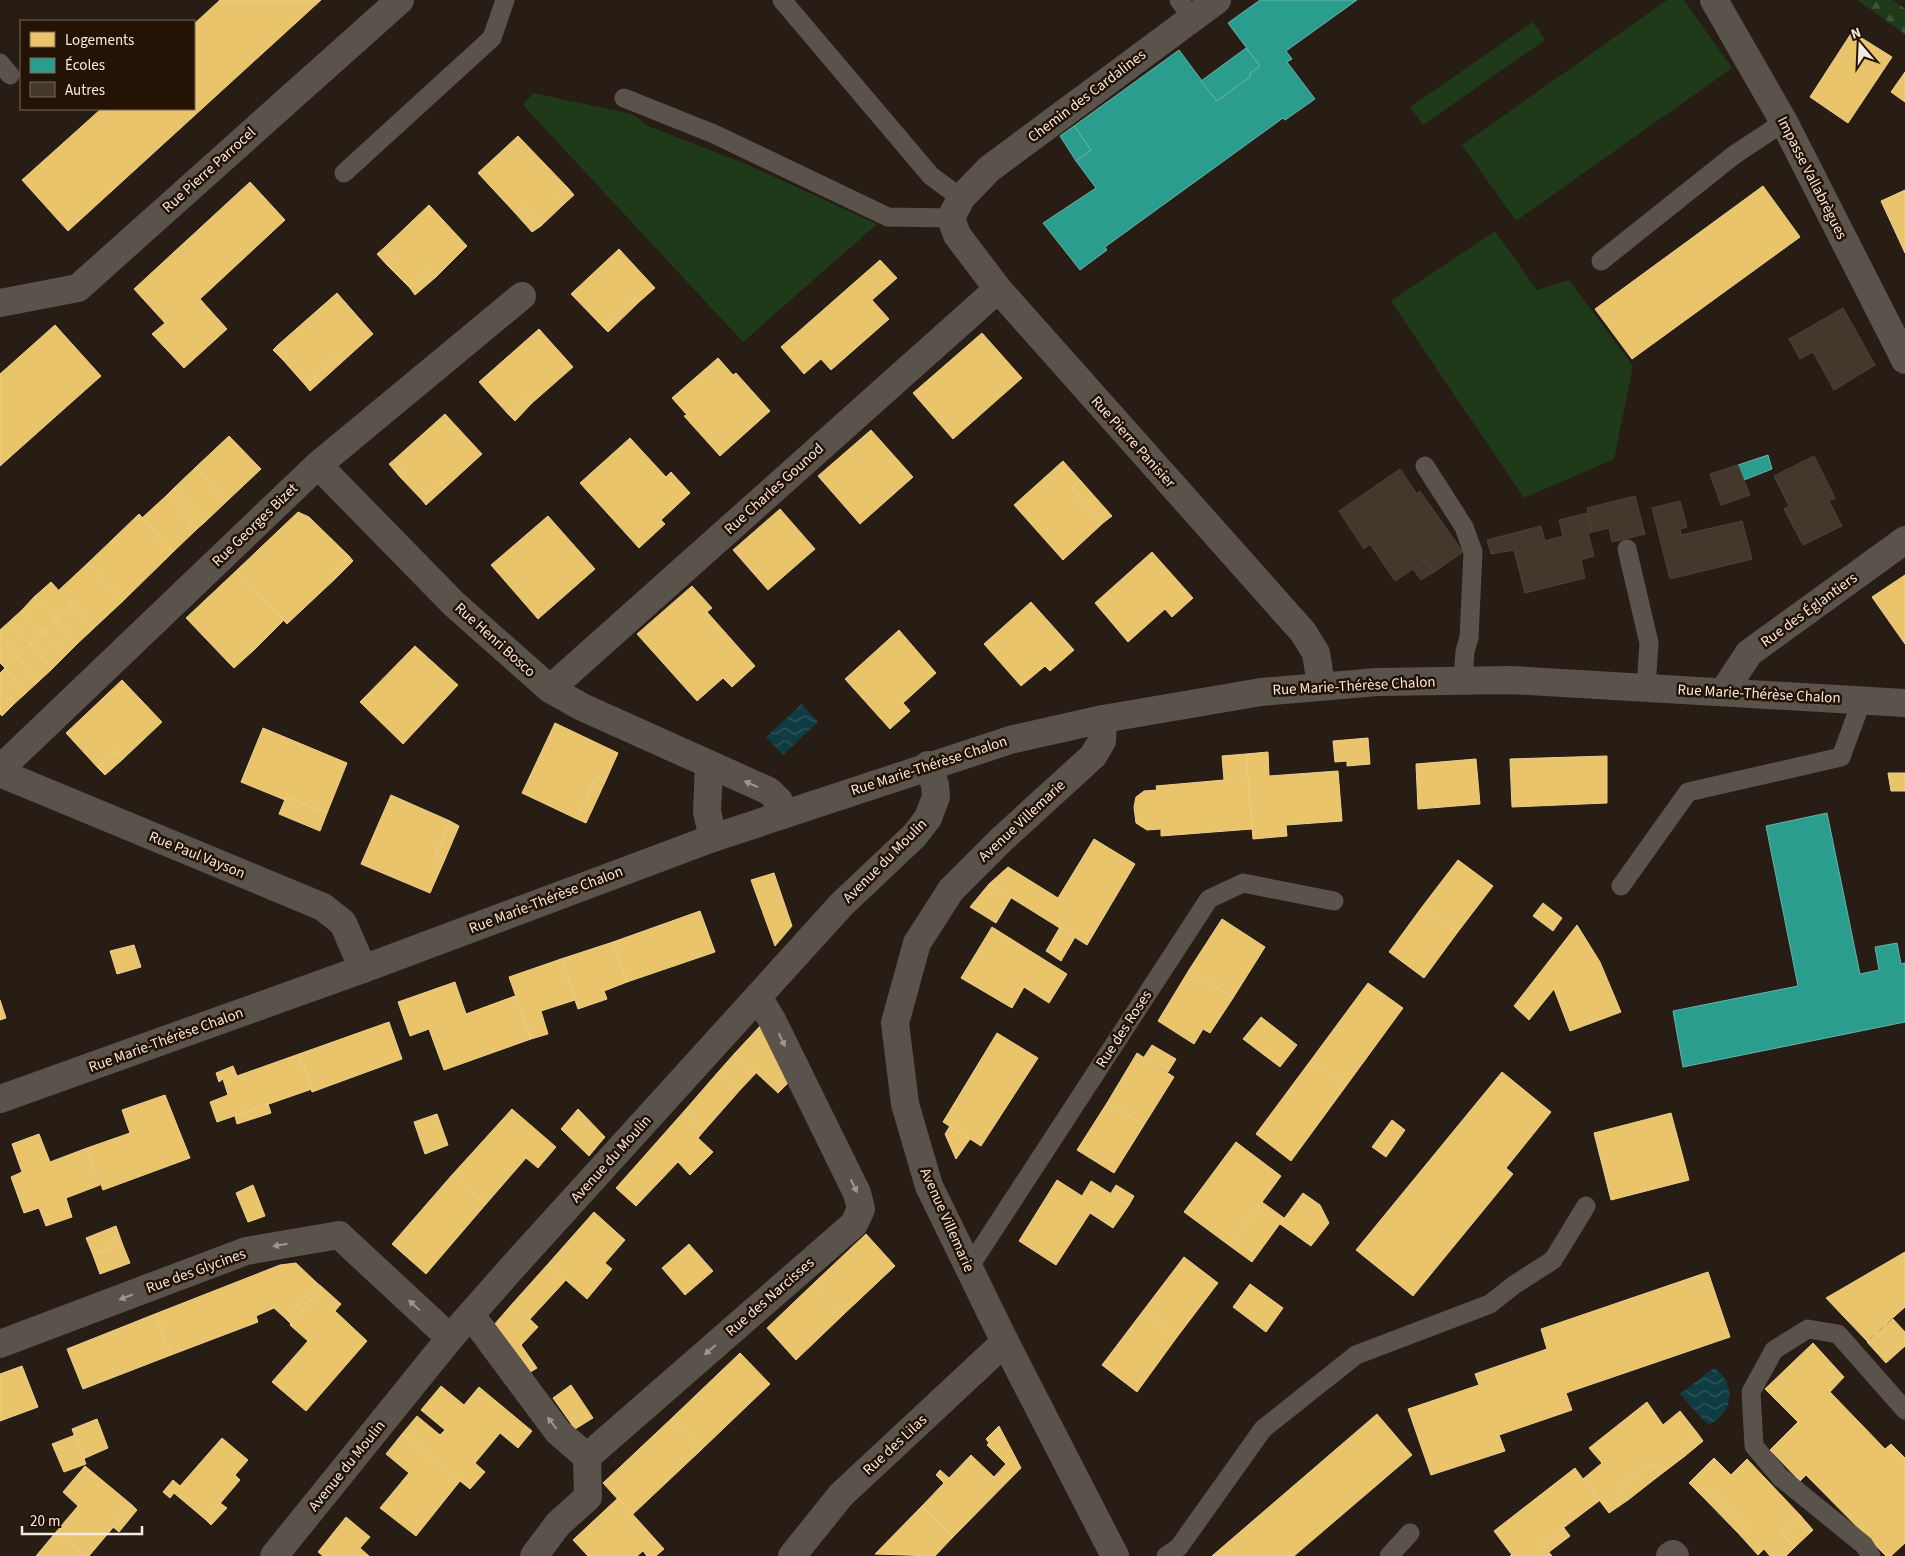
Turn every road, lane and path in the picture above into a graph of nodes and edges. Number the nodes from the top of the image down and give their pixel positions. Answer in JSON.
{"nodes":[{"id":1,"x":400,"y":0,"type":"edge"},
{"id":2,"x":505,"y":0,"type":"edge"},
{"id":3,"x":782,"y":0,"type":"edge"},
{"id":4,"x":1217,"y":0,"type":"edge"},
{"id":5,"x":1714,"y":0,"type":"edge"},
{"id":6,"x":1186,"y":9,"type":"edge"},
{"id":7,"x":624,"y":98,"type":"dead end"},
{"id":8,"x":1784,"y":122,"type":"junction"},
{"id":9,"x":344,"y":173,"type":"dead end"},
{"id":10,"x":956,"y":208,"type":"junction"},
{"id":11,"x":1601,"y":261,"type":"dead end"},
{"id":12,"x":998,"y":289,"type":"junction"},
{"id":13,"x":522,"y":296,"type":"dead end"},
{"id":14,"x":0,"y":303,"type":"edge"},
{"id":15,"x":1905,"y":360,"type":"edge"},
{"id":16,"x":318,"y":465,"type":"junction"},
{"id":17,"x":1425,"y":466,"type":"dead end"},
{"id":18,"x":1905,"y":540,"type":"edge"},
{"id":19,"x":1627,"y":549,"type":"dead end"},
{"id":20,"x":1463,"y":681,"type":"junction"},
{"id":21,"x":1321,"y":685,"type":"junction"},
{"id":22,"x":1646,"y":687,"type":"junction"},
{"id":23,"x":550,"y":689,"type":"junction"},
{"id":24,"x":1724,"y":691,"type":"junction"},
{"id":25,"x":1862,"y":700,"type":"junction"},
{"id":26,"x":1905,"y":702,"type":"edge"},
{"id":27,"x":1103,"y":719,"type":"junction"},
{"id":28,"x":709,"y":765,"type":"junction"},
{"id":29,"x":928,"y":766,"type":"junction"},
{"id":30,"x":0,"y":769,"type":"edge"},
{"id":31,"x":0,"y":774,"type":"edge"},
{"id":32,"x":785,"y":813,"type":"junction"},
{"id":33,"x":713,"y":838,"type":"junction"},
{"id":34,"x":1620,"y":886,"type":"dead end"},
{"id":35,"x":1334,"y":901,"type":"dead end"},
{"id":36,"x":363,"y":969,"type":"junction"},
{"id":37,"x":758,"y":997,"type":"junction"},
{"id":38,"x":0,"y":1099,"type":"edge"},
{"id":39,"x":1586,"y":1206,"type":"dead end"},
{"id":40,"x":968,"y":1269,"type":"junction"},
{"id":41,"x":471,"y":1315,"type":"junction"},
{"id":42,"x":450,"y":1338,"type":"junction"},
{"id":43,"x":1005,"y":1342,"type":"junction"},
{"id":44,"x":0,"y":1344,"type":"edge"},
{"id":45,"x":1905,"y":1410,"type":"edge"},
{"id":46,"x":586,"y":1457,"type":"junction"},
{"id":47,"x":1410,"y":1534,"type":"dead end"},
{"id":48,"x":274,"y":1556,"type":"edge"},
{"id":49,"x":534,"y":1556,"type":"edge"},
{"id":50,"x":792,"y":1556,"type":"edge"},
{"id":51,"x":1115,"y":1556,"type":"edge"},
{"id":52,"x":1166,"y":1556,"type":"edge"},
{"id":53,"x":1389,"y":1556,"type":"edge"},
{"id":54,"x":1670,"y":1556,"type":"edge"},
{"id":55,"x":1675,"y":1556,"type":"edge"},
{"id":56,"x":1871,"y":1556,"type":"edge"}],
"edges":[{"from":1,"to":14,"type":"street","name":"Rue Pierre Parrocel"},
{"from":2,"to":9,"type":"lane"},
{"from":3,"to":10,"type":"lane"},
{"from":4,"to":6,"type":"street","name":"Chemin des Cardalines"},
{"from":5,"to":8,"type":"street","name":"Impasse Vallabrègues"},
{"from":6,"to":10,"type":"street","name":"Chemin des Cardalines"},
{"from":7,"to":10,"type":"lane"},
{"from":8,"to":11,"type":"lane"},
{"from":8,"to":15,"type":"street","name":"Impasse Vallabrègues"},
{"from":10,"to":12,"type":"street","name":"Rue Pierre Panisier"},
{"from":12,"to":21,"type":"street","name":"Rue Pierre Panisier"},
{"from":12,"to":23,"type":"street","name":"Rue Charles Gounod"},
{"from":13,"to":16,"type":"street","name":"Rue Georges Bizet"},
{"from":16,"to":23,"type":"street","name":"Rue Henri Bosco"},
{"from":16,"to":30,"type":"street","name":"Rue Georges Bizet"},
{"from":17,"to":20,"type":"lane"},
{"from":18,"to":24,"type":"street","name":"Rue des Églantiers"},
{"from":19,"to":22,"type":"lane"},
{"from":20,"to":21,"type":"street","name":"Rue Marie-Thérèse Chalon"},
{"from":20,"to":22,"type":"street","name":"Rue Marie-Thérèse Chalon"},
{"from":21,"to":27,"type":"street","name":"Rue Marie-Thérèse Chalon"},
{"from":22,"to":24,"type":"street","name":"Rue Marie-Thérèse Chalon"},
{"from":23,"to":28,"type":"street","name":"Rue Henri Bosco"},
{"from":24,"to":25,"type":"street","name":"Rue Marie-Thérèse Chalon"},
{"from":25,"to":26,"type":"street","name":"Rue Marie-Thérèse Chalon"},
{"from":25,"to":34,"type":"lane"},
{"from":27,"to":29,"type":"street","name":"Rue Marie-Thérèse Chalon"},
{"from":27,"to":40,"type":"street","name":"Avenue Villemarie"},
{"from":32,"to":28,"type":"street","name":"Rue Henri Bosco","one_way":true},
{"from":28,"to":33,"type":"street"},
{"from":29,"to":32,"type":"street","name":"Rue Marie-Thérèse Chalon"},
{"from":29,"to":37,"type":"street","name":"Avenue du Moulin"},
{"from":31,"to":36,"type":"street","name":"Rue Paul Vayson"},
{"from":32,"to":33,"type":"street","name":"Rue Marie-Thérèse Chalon"},
{"from":33,"to":36,"type":"street","name":"Rue Marie-Thérèse Chalon"},
{"from":35,"to":40,"type":"lane","name":"Rue des Roses"},
{"from":36,"to":38,"type":"street","name":"Rue Marie-Thérèse Chalon"},
{"from":37,"to":41,"type":"street","name":"Avenue du Moulin"},
{"from":37,"to":46,"type":"street","name":"Rue des Narcisses","one_way":true},
{"from":39,"to":52,"type":"lane"},
{"from":40,"to":43,"type":"street","name":"Avenue Villemarie"},
{"from":41,"to":42,"type":"street","name":"Avenue du Moulin"},
{"from":46,"to":41,"type":"street","one_way":true},
{"from":42,"to":44,"type":"street","name":"Rue des Glycines","one_way":true},
{"from":42,"to":48,"type":"street","name":"Avenue du Moulin"},
{"from":43,"to":50,"type":"street","name":"Rue des Lilas"},
{"from":43,"to":51,"type":"street","name":"Avenue Villemarie"},
{"from":45,"to":56,"type":"lane"},
{"from":46,"to":49,"type":"street"},
{"from":47,"to":53,"type":"lane"},
{"from":54,"to":55,"type":"street"}]}
